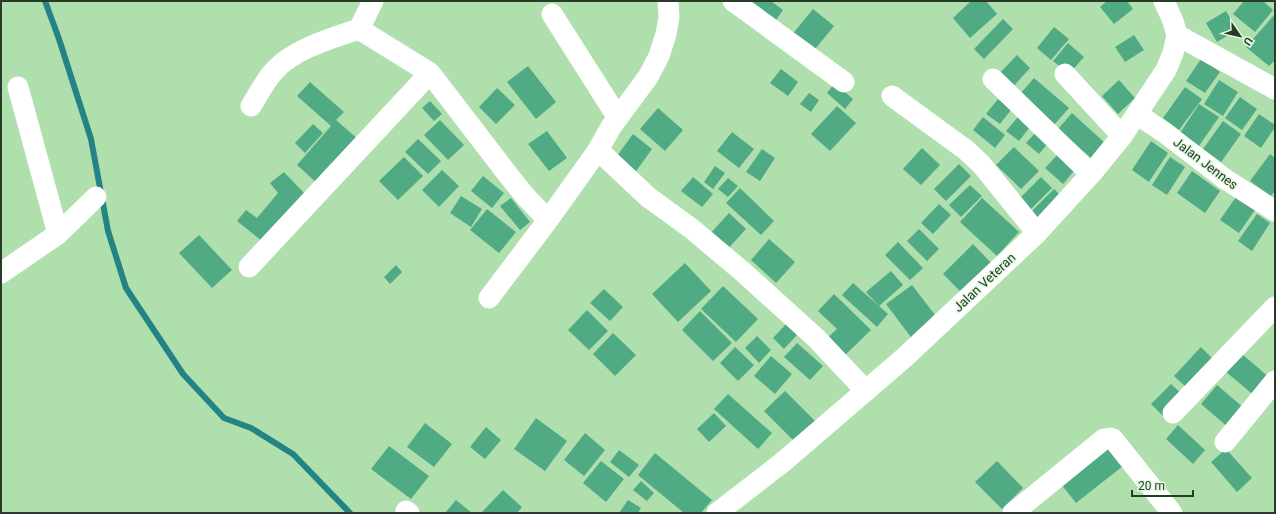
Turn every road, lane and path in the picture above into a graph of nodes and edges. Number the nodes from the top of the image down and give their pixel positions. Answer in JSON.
{"nodes":[{"id":1,"x":373,"y":1,"type":"edge"},
{"id":2,"x":668,"y":1,"type":"edge"},
{"id":3,"x":733,"y":1,"type":"edge"},
{"id":4,"x":1164,"y":1,"type":"edge"},
{"id":5,"x":552,"y":14,"type":"dead end"},
{"id":6,"x":359,"y":29,"type":"junction"},
{"id":7,"x":1177,"y":35,"type":"junction"},
{"id":8,"x":430,"y":73,"type":"junction"},
{"id":9,"x":1065,"y":74,"type":"dead end"},
{"id":10,"x":993,"y":79,"type":"dead end"},
{"id":11,"x":844,"y":82,"type":"dead end"},
{"id":12,"x":18,"y":86,"type":"dead end"},
{"id":13,"x":1275,"y":89,"type":"edge"},
{"id":14,"x":892,"y":96,"type":"dead end"},
{"id":15,"x":251,"y":106,"type":"dead end"},
{"id":16,"x":1137,"y":114,"type":"junction"},
{"id":17,"x":618,"y":118,"type":"junction"},
{"id":18,"x":1122,"y":136,"type":"junction"},
{"id":19,"x":598,"y":150,"type":"junction"},
{"id":20,"x":1091,"y":174,"type":"junction"},
{"id":21,"x":96,"y":197,"type":"dead end"},
{"id":22,"x":1275,"y":211,"type":"edge"},
{"id":23,"x":548,"y":220,"type":"junction"},
{"id":24,"x":1037,"y":233,"type":"junction"},
{"id":25,"x":58,"y":234,"type":"junction"},
{"id":26,"x":249,"y":267,"type":"dead end"},
{"id":27,"x":1,"y":273,"type":"edge"},
{"id":28,"x":489,"y":298,"type":"dead end"},
{"id":29,"x":1275,"y":307,"type":"edge"},
{"id":30,"x":1275,"y":381,"type":"edge"},
{"id":31,"x":866,"y":391,"type":"junction"},
{"id":32,"x":1173,"y":413,"type":"dead end"},
{"id":33,"x":1225,"y":442,"type":"dead end"},
{"id":34,"x":717,"y":513,"type":"edge"},
{"id":35,"x":1013,"y":513,"type":"edge"},
{"id":36,"x":1172,"y":513,"type":"edge"}],
"edges":[{"from":1,"to":6,"type":"street"},
{"from":2,"to":17,"type":"street"},
{"from":3,"to":11,"type":"street"},
{"from":4,"to":7,"type":"street"},
{"from":5,"to":17,"type":"street"},
{"from":6,"to":8,"type":"street"},
{"from":6,"to":15,"type":"street"},
{"from":7,"to":13,"type":"street"},
{"from":7,"to":16,"type":"street","name":"Jalan Veteran"},
{"from":8,"to":23,"type":"street"},
{"from":8,"to":26,"type":"street"},
{"from":9,"to":18,"type":"street"},
{"from":10,"to":20,"type":"street"},
{"from":12,"to":25,"type":"street"},
{"from":14,"to":24,"type":"street"},
{"from":16,"to":18,"type":"street","name":"Jalan Veteran"},
{"from":16,"to":22,"type":"street","name":"Jalan Jennes"},
{"from":17,"to":19,"type":"street"},
{"from":18,"to":20,"type":"street","name":"Jalan Veteran"},
{"from":19,"to":23,"type":"street"},
{"from":19,"to":31,"type":"street"},
{"from":20,"to":24,"type":"street","name":"Jalan Veteran"},
{"from":21,"to":25,"type":"street"},
{"from":23,"to":28,"type":"street"},
{"from":24,"to":31,"type":"street","name":"Jalan Veteran"},
{"from":25,"to":27,"type":"street"},
{"from":29,"to":32,"type":"street"},
{"from":30,"to":33,"type":"street"},
{"from":31,"to":34,"type":"street","name":"Jalan Veteran"},
{"from":35,"to":36,"type":"street"}]}
